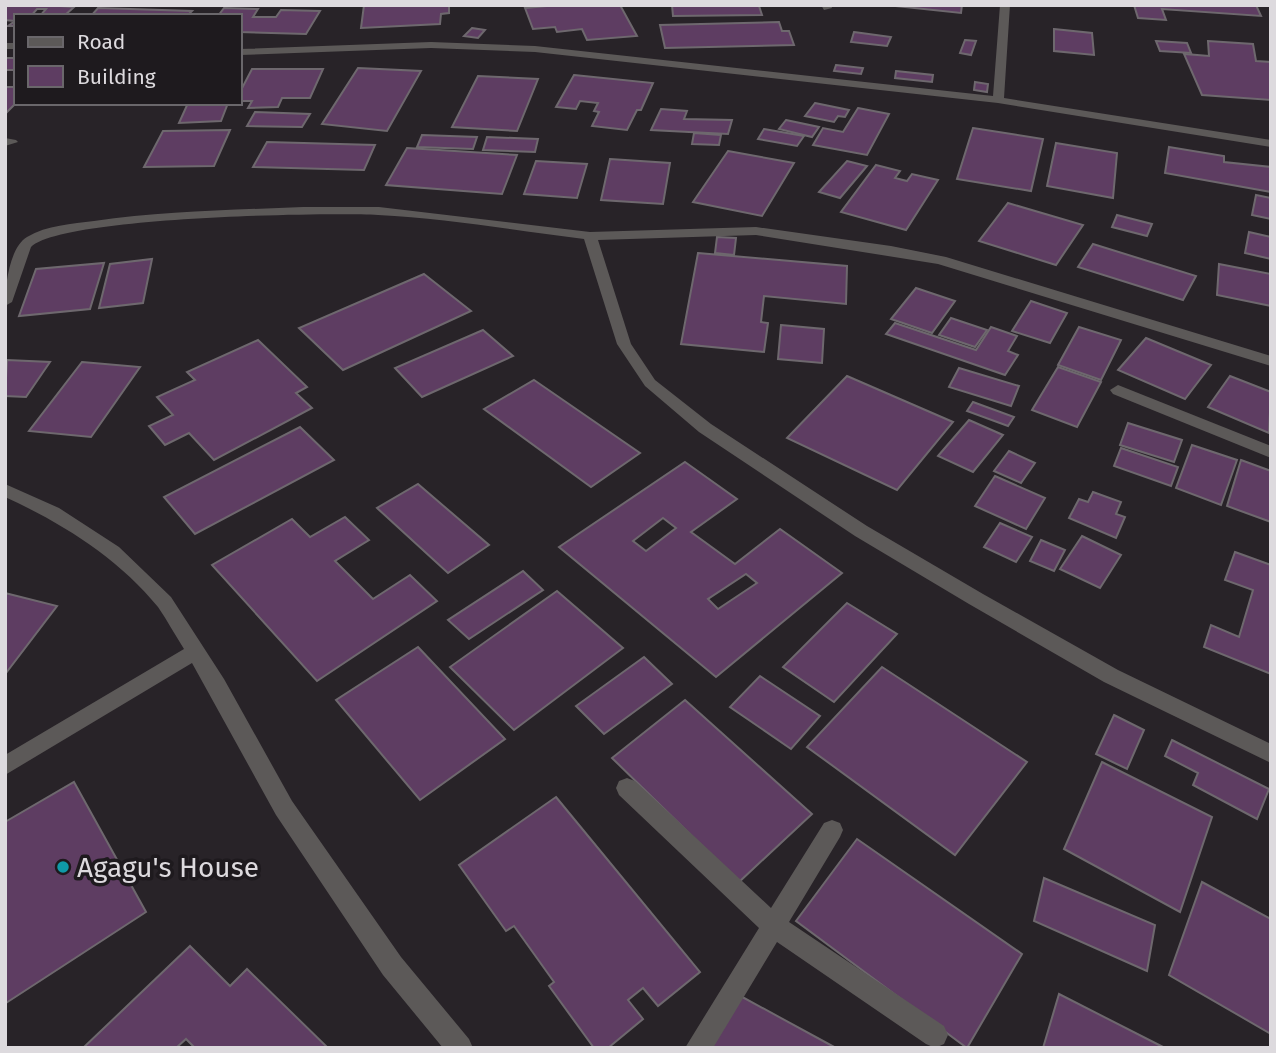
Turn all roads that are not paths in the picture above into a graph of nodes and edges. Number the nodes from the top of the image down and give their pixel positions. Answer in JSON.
{"nodes":[{"id":1,"x":1005,"y":5,"type":"edge"},
{"id":2,"x":242,"y":52,"type":"edge"},
{"id":3,"x":998,"y":100,"type":"junction"},
{"id":4,"x":1271,"y":144,"type":"edge"},
{"id":5,"x":590,"y":236,"type":"junction"},
{"id":6,"x":5,"y":302,"type":"edge"},
{"id":7,"x":1271,"y":361,"type":"edge"},
{"id":8,"x":1118,"y":390,"type":"dead end"},
{"id":9,"x":1271,"y":452,"type":"edge"},
{"id":10,"x":5,"y":490,"type":"edge"},
{"id":11,"x":196,"y":651,"type":"junction"},
{"id":12,"x":1271,"y":754,"type":"edge"},
{"id":13,"x":5,"y":765,"type":"edge"},
{"id":14,"x":627,"y":788,"type":"dead end"},
{"id":15,"x":832,"y":830,"type":"dead end"},
{"id":16,"x":774,"y":926,"type":"junction"},
{"id":17,"x":935,"y":1035,"type":"dead end"},
{"id":18,"x":460,"y":1048,"type":"edge"},
{"id":19,"x":698,"y":1048,"type":"edge"}],
"edges":[{"from":1,"to":3,"type":"street"},
{"from":2,"to":3,"type":"street"},
{"from":3,"to":4,"type":"street"},
{"from":5,"to":6,"type":"street"},
{"from":5,"to":7,"type":"street"},
{"from":5,"to":12,"type":"street"},
{"from":8,"to":9,"type":"street"},
{"from":10,"to":11,"type":"street"},
{"from":11,"to":13,"type":"street"},
{"from":11,"to":18,"type":"street"},
{"from":14,"to":16,"type":"street"},
{"from":15,"to":16,"type":"street"},
{"from":16,"to":17,"type":"street"},
{"from":16,"to":19,"type":"street"}]}
